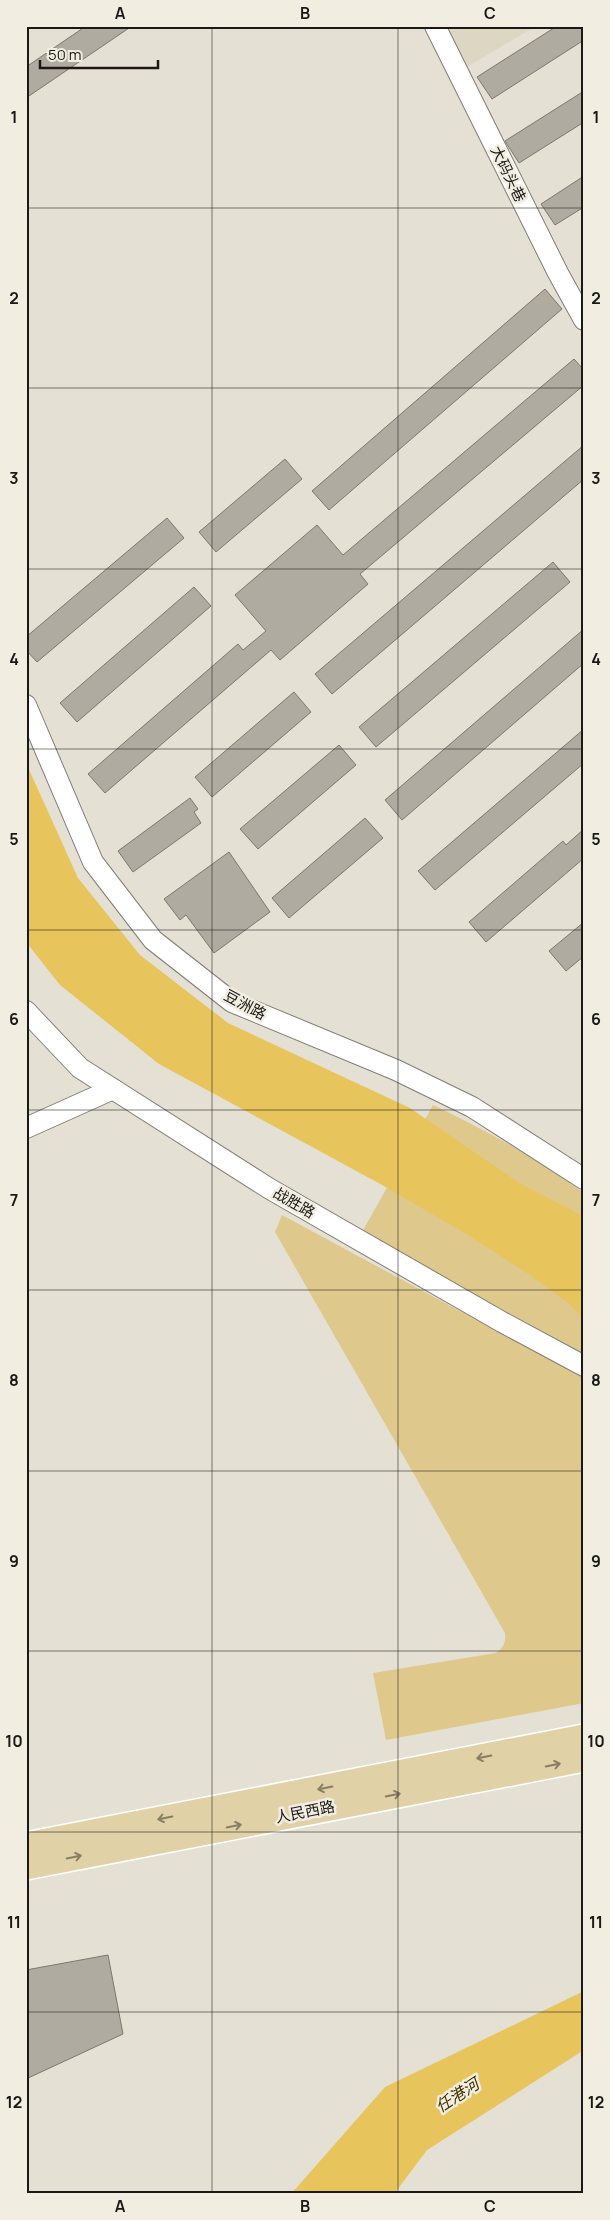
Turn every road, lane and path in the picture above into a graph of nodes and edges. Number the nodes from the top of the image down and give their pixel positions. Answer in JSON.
{"nodes":[{"id":1,"x":435,"y":26,"type":"edge"},
{"id":2,"x":584,"y":320,"type":"edge"},
{"id":3,"x":26,"y":705,"type":"edge"},
{"id":4,"x":26,"y":1010,"type":"edge"},
{"id":5,"x":113,"y":1089,"type":"junction"},
{"id":6,"x":26,"y":1128,"type":"edge"},
{"id":7,"x":584,"y":1179,"type":"edge"},
{"id":8,"x":584,"y":1366,"type":"edge"},
{"id":9,"x":584,"y":1737,"type":"edge"},
{"id":10,"x":584,"y":1758,"type":"edge"},
{"id":11,"x":26,"y":1845,"type":"edge"},
{"id":12,"x":26,"y":1867,"type":"edge"}],
"edges":[{"from":1,"to":2,"type":"street","name":"大码头巷"},
{"from":3,"to":7,"type":"street","name":"豆洲路"},
{"from":4,"to":5,"type":"street","name":"战胜路"},
{"from":5,"to":6,"type":"street"},
{"from":5,"to":8,"type":"street","name":"战胜路"},
{"from":9,"to":11,"type":"main road","name":"人民西路","one_way":true},
{"from":12,"to":10,"type":"main road","name":"人民西路","one_way":true}]}
